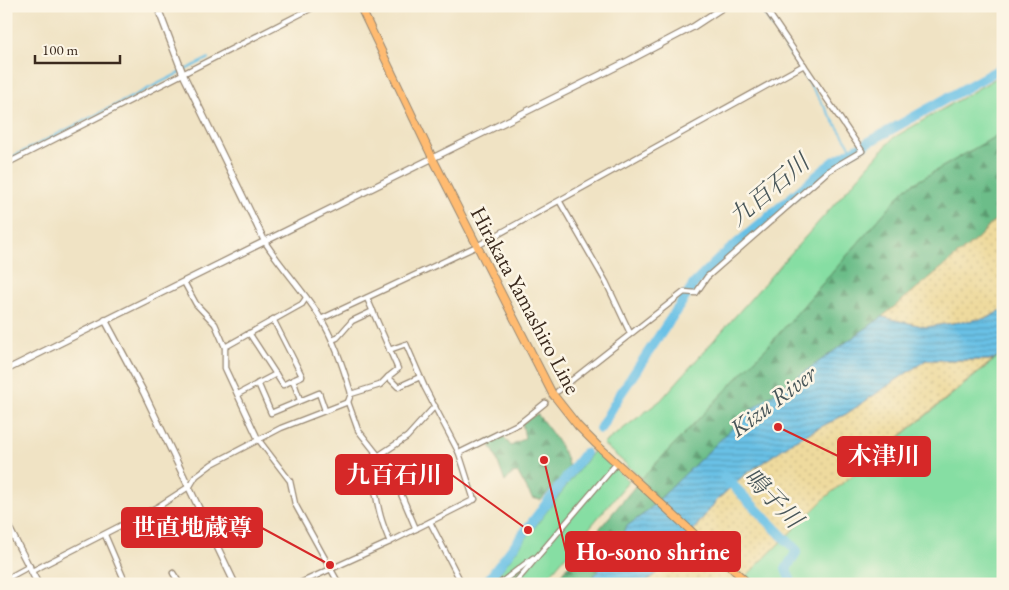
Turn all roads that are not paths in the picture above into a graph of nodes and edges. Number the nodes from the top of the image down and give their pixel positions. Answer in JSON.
{"nodes":[{"id":1,"x":157,"y":6,"type":"edge"},
{"id":2,"x":316,"y":6,"type":"edge"},
{"id":3,"x":360,"y":6,"type":"edge"},
{"id":4,"x":724,"y":6,"type":"edge"},
{"id":5,"x":764,"y":6,"type":"edge"},
{"id":6,"x":804,"y":65,"type":"junction"},
{"id":7,"x":183,"y":74,"type":"junction"},
{"id":8,"x":433,"y":159,"type":"junction"},
{"id":9,"x":6,"y":164,"type":"edge"},
{"id":10,"x":560,"y":202,"type":"junction"},
{"id":11,"x":265,"y":242,"type":"junction"},
{"id":12,"x":477,"y":246,"type":"junction"},
{"id":13,"x":184,"y":282,"type":"junction"},
{"id":14,"x":306,"y":298,"type":"junction"},
{"id":15,"x":367,"y":298,"type":"junction"},
{"id":16,"x":373,"y":311,"type":"junction"},
{"id":17,"x":273,"y":319,"type":"junction"},
{"id":18,"x":321,"y":319,"type":"junction"},
{"id":19,"x":105,"y":320,"type":"junction"},
{"id":20,"x":249,"y":333,"type":"junction"},
{"id":21,"x":630,"y":333,"type":"junction"},
{"id":22,"x":332,"y":340,"type":"junction"},
{"id":23,"x":225,"y":347,"type":"junction"},
{"id":24,"x":389,"y":350,"type":"junction"},
{"id":25,"x":6,"y":370,"type":"edge"},
{"id":26,"x":276,"y":374,"type":"junction"},
{"id":27,"x":388,"y":377,"type":"junction"},
{"id":28,"x":420,"y":377,"type":"junction"},
{"id":29,"x":293,"y":380,"type":"junction"},
{"id":30,"x":258,"y":383,"type":"junction"},
{"id":31,"x":558,"y":391,"type":"tunnel mouth"},
{"id":32,"x":238,"y":394,"type":"junction"},
{"id":33,"x":351,"y":394,"type":"junction"},
{"id":34,"x":300,"y":400,"type":"junction"},
{"id":35,"x":348,"y":402,"type":"junction"},
{"id":36,"x":545,"y":403,"type":"tunnel mouth"},
{"id":37,"x":435,"y":406,"type":"junction"},
{"id":38,"x":325,"y":410,"type":"junction"},
{"id":39,"x":260,"y":441,"type":"junction"},
{"id":40,"x":460,"y":453,"type":"junction"},
{"id":41,"x":377,"y":454,"type":"junction"},
{"id":42,"x":619,"y":464,"type":"junction"},
{"id":43,"x":190,"y":486,"type":"junction"},
{"id":44,"x":6,"y":522,"type":"edge"},
{"id":45,"x":430,"y":522,"type":"junction"},
{"id":46,"x":416,"y":529,"type":"junction"},
{"id":47,"x":105,"y":535,"type":"junction"},
{"id":48,"x":390,"y":542,"type":"junction"},
{"id":49,"x":534,"y":558,"type":"junction"},
{"id":50,"x":31,"y":568,"type":"junction"},
{"id":51,"x":330,"y":570,"type":"junction"},
{"id":52,"x":173,"y":573,"type":"dead end"},
{"id":53,"x":6,"y":579,"type":"edge"},
{"id":54,"x":38,"y":584,"type":"edge"},
{"id":55,"x":126,"y":584,"type":"edge"},
{"id":56,"x":180,"y":584,"type":"edge"},
{"id":57,"x":235,"y":584,"type":"edge"},
{"id":58,"x":298,"y":584,"type":"edge"},
{"id":59,"x":339,"y":584,"type":"edge"},
{"id":60,"x":462,"y":584,"type":"edge"},
{"id":61,"x":498,"y":584,"type":"edge"},
{"id":62,"x":514,"y":584,"type":"edge"},
{"id":63,"x":748,"y":584,"type":"edge"}],
"edges":[{"from":1,"to":7,"type":"street"},
{"from":2,"to":7,"type":"street"},
{"from":3,"to":8,"type":"main road","name":"Hirakata Yamashiro Line"},
{"from":4,"to":8,"type":"street"},
{"from":5,"to":6,"type":"street"},
{"from":6,"to":10,"type":"street"},
{"from":6,"to":21,"type":"street"},
{"from":7,"to":9,"type":"street"},
{"from":7,"to":11,"type":"street"},
{"from":8,"to":11,"type":"street"},
{"from":8,"to":12,"type":"main road","name":"Hirakata Yamashiro Line"},
{"from":10,"to":12,"type":"street"},
{"from":10,"to":21,"type":"street"},
{"from":11,"to":13,"type":"street"},
{"from":11,"to":14,"type":"street"},
{"from":12,"to":15,"type":"street"},
{"from":12,"to":42,"type":"main road","name":"Hirakata Yamashiro Line"},
{"from":13,"to":19,"type":"street"},
{"from":13,"to":23,"type":"street"},
{"from":14,"to":17,"type":"street"},
{"from":14,"to":18,"type":"street"},
{"from":15,"to":16,"type":"street"},
{"from":15,"to":18,"type":"street"},
{"from":16,"to":22,"type":"street"},
{"from":16,"to":24,"type":"street"},
{"from":17,"to":20,"type":"street"},
{"from":17,"to":29,"type":"street"},
{"from":18,"to":22,"type":"street"},
{"from":19,"to":25,"type":"street"},
{"from":19,"to":43,"type":"street"},
{"from":20,"to":23,"type":"street"},
{"from":20,"to":26,"type":"street"},
{"from":21,"to":31,"type":"street"},
{"from":22,"to":33,"type":"street"},
{"from":23,"to":32,"type":"street"},
{"from":24,"to":27,"type":"street"},
{"from":24,"to":28,"type":"street"},
{"from":26,"to":29,"type":"street"},
{"from":26,"to":30,"type":"street"},
{"from":27,"to":28,"type":"street"},
{"from":27,"to":33,"type":"street"},
{"from":28,"to":37,"type":"street"},
{"from":29,"to":34,"type":"street"},
{"from":30,"to":32,"type":"street"},
{"from":30,"to":34,"type":"street"},
{"from":32,"to":39,"type":"street"},
{"from":33,"to":35,"type":"street"},
{"from":34,"to":38,"type":"street"},
{"from":35,"to":38,"type":"street"},
{"from":35,"to":41,"type":"street"},
{"from":36,"to":40,"type":"street"},
{"from":37,"to":40,"type":"street"},
{"from":37,"to":41,"type":"street"},
{"from":38,"to":39,"type":"street"},
{"from":39,"to":43,"type":"street"},
{"from":39,"to":51,"type":"street"},
{"from":40,"to":45,"type":"street"},
{"from":41,"to":46,"type":"street"},
{"from":41,"to":48,"type":"street"},
{"from":42,"to":49,"type":"street"},
{"from":42,"to":63,"type":"main road","name":"Hirakata Yamashiro Line"},
{"from":43,"to":47,"type":"street"},
{"from":43,"to":57,"type":"street"},
{"from":44,"to":50,"type":"street"},
{"from":45,"to":46,"type":"street"},
{"from":45,"to":60,"type":"street"},
{"from":46,"to":48,"type":"street"},
{"from":47,"to":50,"type":"street"},
{"from":47,"to":55,"type":"street"},
{"from":48,"to":51,"type":"street"},
{"from":49,"to":61,"type":"street"},
{"from":49,"to":62,"type":"street"},
{"from":50,"to":53,"type":"street"},
{"from":50,"to":54,"type":"street"},
{"from":51,"to":58,"type":"street"},
{"from":51,"to":59,"type":"street"},
{"from":52,"to":56,"type":"street"}]}
